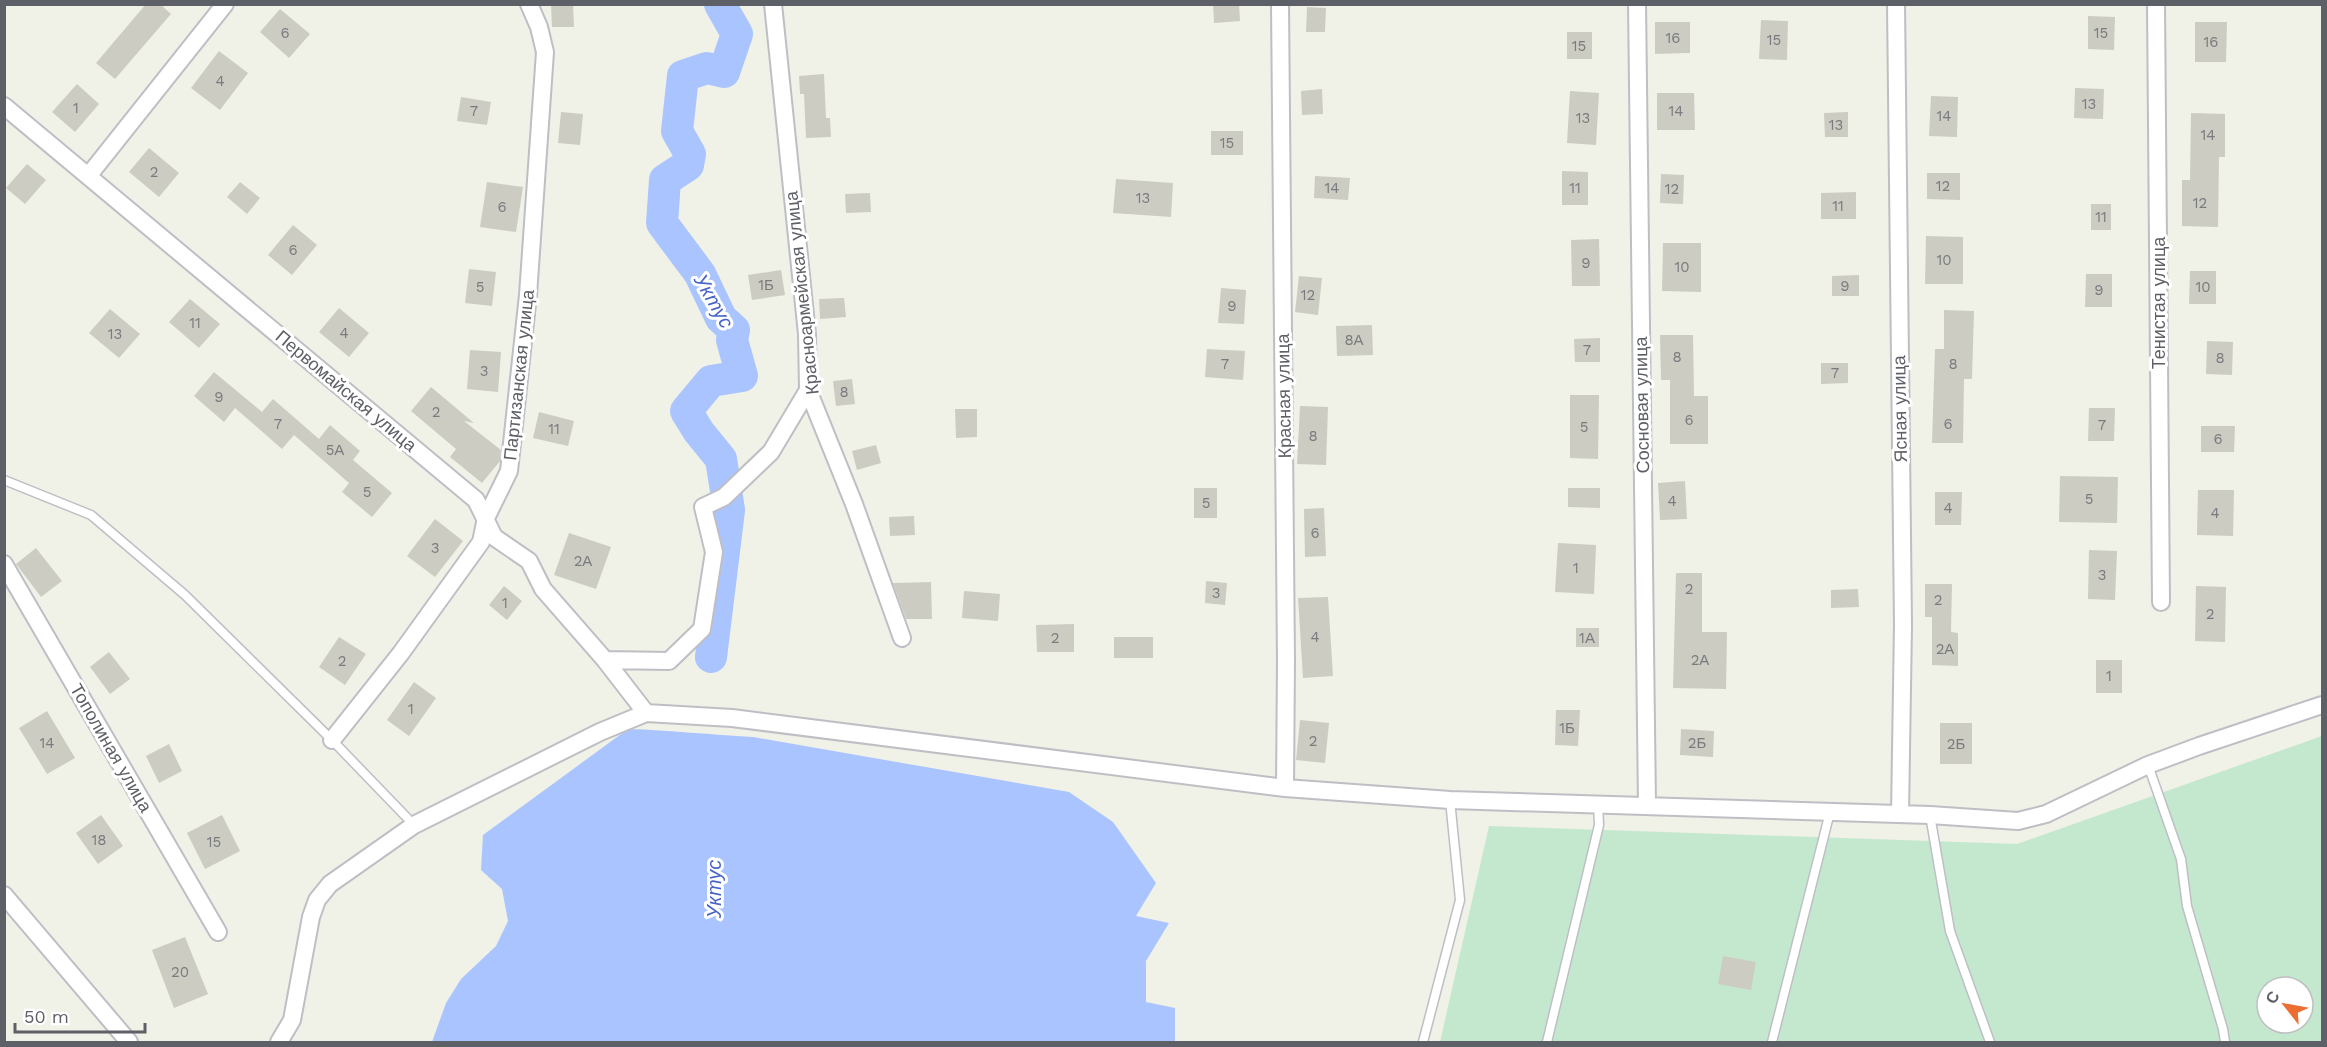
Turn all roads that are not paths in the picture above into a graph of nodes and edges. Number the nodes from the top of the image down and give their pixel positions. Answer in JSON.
{"nodes":[{"id":1,"x":225,"y":4,"type":"edge"},
{"id":2,"x":529,"y":4,"type":"edge"},
{"id":3,"x":773,"y":4,"type":"edge"},
{"id":4,"x":1280,"y":4,"type":"edge"},
{"id":5,"x":1637,"y":4,"type":"edge"},
{"id":6,"x":1896,"y":4,"type":"edge"},
{"id":7,"x":2156,"y":4,"type":"edge"},
{"id":8,"x":4,"y":106,"type":"edge"},
{"id":9,"x":89,"y":175,"type":"junction"},
{"id":10,"x":808,"y":390,"type":"junction"},
{"id":11,"x":4,"y":480,"type":"edge"},
{"id":12,"x":486,"y":518,"type":"junction"},
{"id":13,"x":4,"y":564,"type":"edge"},
{"id":14,"x":2162,"y":602,"type":"dead end"},
{"id":15,"x":902,"y":638,"type":"dead end"},
{"id":16,"x":605,"y":660,"type":"junction"},
{"id":17,"x":2322,"y":705,"type":"edge"},
{"id":18,"x":646,"y":713,"type":"junction"},
{"id":19,"x":332,"y":740,"type":"junction"},
{"id":20,"x":2148,"y":765,"type":"junction"},
{"id":21,"x":1285,"y":788,"type":"junction"},
{"id":22,"x":1450,"y":800,"type":"junction"},
{"id":23,"x":1598,"y":804,"type":"junction"},
{"id":24,"x":1647,"y":806,"type":"junction"},
{"id":25,"x":1830,"y":812,"type":"junction"},
{"id":26,"x":1900,"y":814,"type":"junction"},
{"id":27,"x":1930,"y":815,"type":"junction"},
{"id":28,"x":414,"y":825,"type":"junction"},
{"id":29,"x":4,"y":895,"type":"edge"},
{"id":30,"x":218,"y":932,"type":"dead end"},
{"id":31,"x":129,"y":1042,"type":"edge"},
{"id":32,"x":279,"y":1042,"type":"edge"},
{"id":33,"x":1423,"y":1042,"type":"edge"},
{"id":34,"x":1547,"y":1042,"type":"edge"},
{"id":35,"x":1772,"y":1042,"type":"edge"},
{"id":36,"x":1990,"y":1042,"type":"edge"},
{"id":37,"x":2225,"y":1042,"type":"edge"}],
"edges":[{"from":1,"to":9,"type":"street"},
{"from":2,"to":12,"type":"street","name":"Партизанская улица"},
{"from":3,"to":10,"type":"street","name":"Красноармейская улица"},
{"from":4,"to":21,"type":"street","name":"Красная улица"},
{"from":5,"to":24,"type":"street","name":"Сосновая улица"},
{"from":6,"to":26,"type":"street","name":"Ясная улица"},
{"from":7,"to":14,"type":"street","name":"Тенистая улица"},
{"from":8,"to":9,"type":"street","name":"Первомайская улица"},
{"from":9,"to":12,"type":"street","name":"Первомайская улица"},
{"from":10,"to":15,"type":"street","name":"Красноармейская улица"},
{"from":10,"to":16,"type":"street"},
{"from":11,"to":19,"type":"lane"},
{"from":12,"to":16,"type":"street","name":"Первомайская улица"},
{"from":12,"to":19,"type":"street","name":"Партизанская улица"},
{"from":13,"to":30,"type":"street","name":"Тополиная улица"},
{"from":16,"to":18,"type":"street","name":"Первомайская улица"},
{"from":17,"to":20,"type":"street"},
{"from":18,"to":21,"type":"street"},
{"from":18,"to":28,"type":"street"},
{"from":19,"to":28,"type":"lane"},
{"from":20,"to":27,"type":"street"},
{"from":20,"to":37,"type":"lane"},
{"from":21,"to":22,"type":"street"},
{"from":22,"to":23,"type":"street"},
{"from":22,"to":33,"type":"lane"},
{"from":23,"to":24,"type":"street"},
{"from":23,"to":34,"type":"lane"},
{"from":24,"to":25,"type":"street"},
{"from":25,"to":26,"type":"street"},
{"from":25,"to":35,"type":"lane"},
{"from":26,"to":27,"type":"street"},
{"from":27,"to":36,"type":"lane"},
{"from":28,"to":32,"type":"street"},
{"from":29,"to":31,"type":"street"}]}
